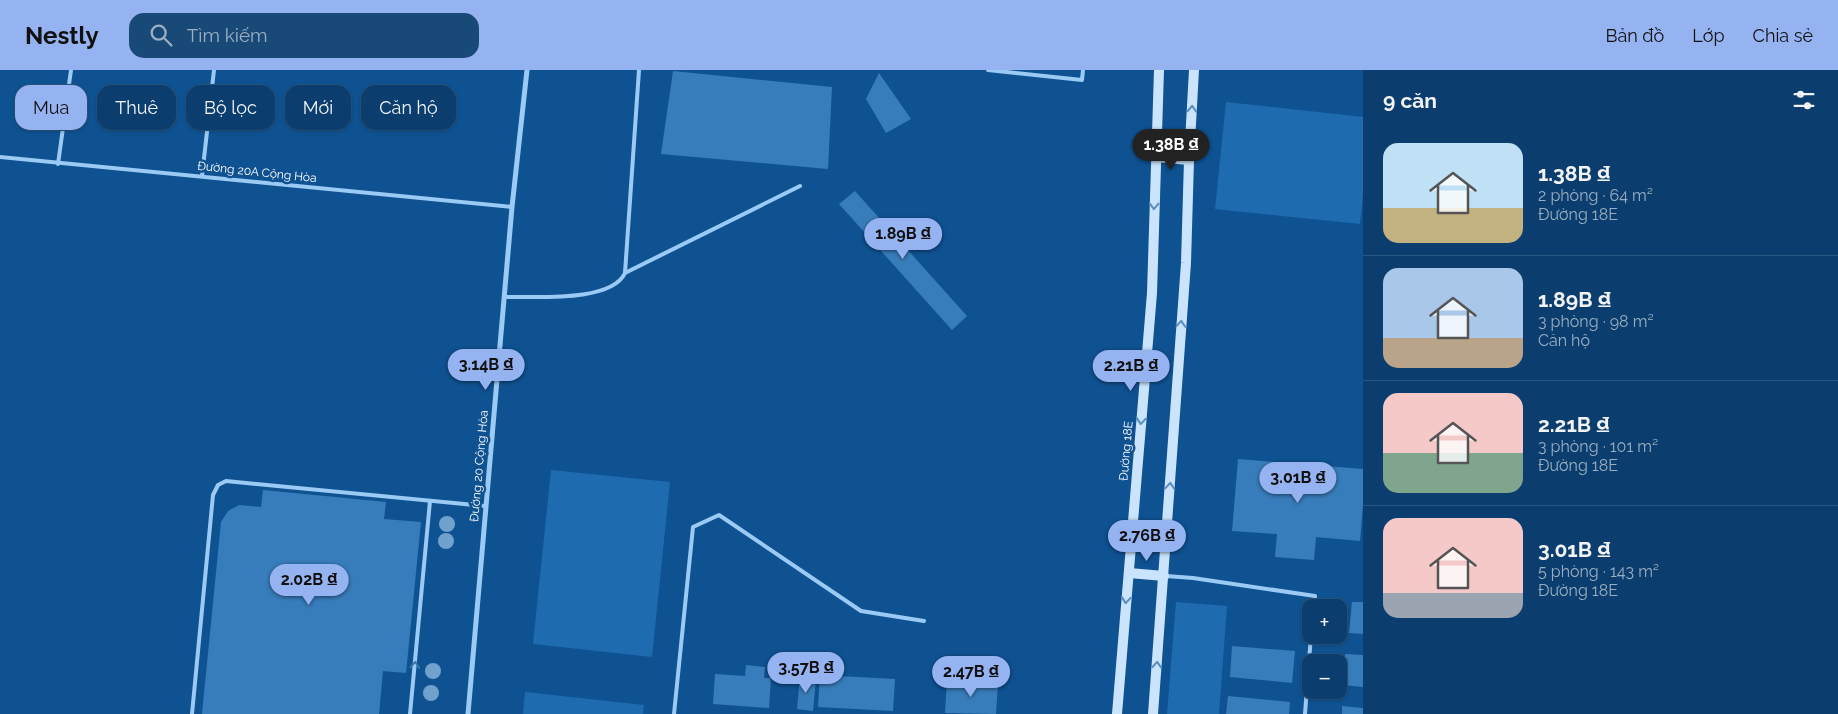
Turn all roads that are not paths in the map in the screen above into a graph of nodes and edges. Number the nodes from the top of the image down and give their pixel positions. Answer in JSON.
{"nodes":[{"id":1,"x":71,"y":70,"type":"edge"},
{"id":2,"x":214,"y":70,"type":"edge"},
{"id":3,"x":528,"y":70,"type":"edge"},
{"id":4,"x":639,"y":70,"type":"edge"},
{"id":5,"x":988,"y":70,"type":"edge"},
{"id":6,"x":1083,"y":70,"type":"edge"},
{"id":7,"x":1159,"y":70,"type":"edge"},
{"id":8,"x":1194,"y":70,"type":"edge"},
{"id":9,"x":0,"y":157,"type":"edge"},
{"id":10,"x":1156,"y":157,"type":"junction"},
{"id":11,"x":1189,"y":160,"type":"junction"},
{"id":12,"x":58,"y":164,"type":"junction"},
{"id":13,"x":202,"y":176,"type":"junction"},
{"id":14,"x":800,"y":186,"type":"dead end"},
{"id":15,"x":512,"y":207,"type":"junction"},
{"id":16,"x":625,"y":274,"type":"junction"},
{"id":17,"x":504,"y":297,"type":"junction"},
{"id":18,"x":430,"y":501,"type":"junction"},
{"id":19,"x":485,"y":506,"type":"junction"},
{"id":20,"x":1129,"y":573,"type":"junction"},
{"id":21,"x":1164,"y":576,"type":"junction"},
{"id":22,"x":1315,"y":599,"type":"edge"},
{"id":23,"x":924,"y":621,"type":"dead end"},
{"id":24,"x":1310,"y":644,"type":"edge"},
{"id":25,"x":192,"y":714,"type":"edge"},
{"id":26,"x":410,"y":714,"type":"edge"},
{"id":27,"x":468,"y":714,"type":"edge"},
{"id":28,"x":674,"y":714,"type":"edge"},
{"id":29,"x":1117,"y":714,"type":"edge"},
{"id":30,"x":1153,"y":714,"type":"edge"},
{"id":31,"x":1305,"y":714,"type":"edge"}],
"edges":[{"from":1,"to":12,"type":"lane"},
{"from":2,"to":13,"type":"lane"},
{"from":3,"to":15,"type":"street","name":"Đường 20 Cộng Hòa"},
{"from":4,"to":16,"type":"lane"},
{"from":5,"to":6,"type":"lane"},
{"from":7,"to":10,"type":"main road","name":"Đường 18E"},
{"from":11,"to":8,"type":"main road","one_way":true},
{"from":9,"to":12,"type":"lane","name":"Đường 20A Cộng Hòa"},
{"from":10,"to":11,"type":"main road"},
{"from":10,"to":20,"type":"main road","name":"Đường 18E","one_way":true},
{"from":21,"to":11,"type":"main road","one_way":true},
{"from":12,"to":13,"type":"lane","name":"Đường 20A Cộng Hòa"},
{"from":13,"to":15,"type":"lane","name":"Đường 20A Cộng Hòa"},
{"from":14,"to":16,"type":"lane"},
{"from":15,"to":17,"type":"street","name":"Đường 20 Cộng Hòa"},
{"from":16,"to":17,"type":"lane"},
{"from":17,"to":19,"type":"street","name":"Đường 20 Cộng Hòa"},
{"from":18,"to":19,"type":"lane"},
{"from":18,"to":25,"type":"lane"},
{"from":26,"to":18,"type":"lane","one_way":true},
{"from":19,"to":27,"type":"street","name":"Đường 20 Cộng Hòa"},
{"from":20,"to":21,"type":"main road"},
{"from":20,"to":29,"type":"main road","name":"Đường 18E","one_way":true},
{"from":21,"to":22,"type":"lane"},
{"from":30,"to":21,"type":"main road","one_way":true},
{"from":23,"to":28,"type":"lane"},
{"from":24,"to":31,"type":"lane"}]}
